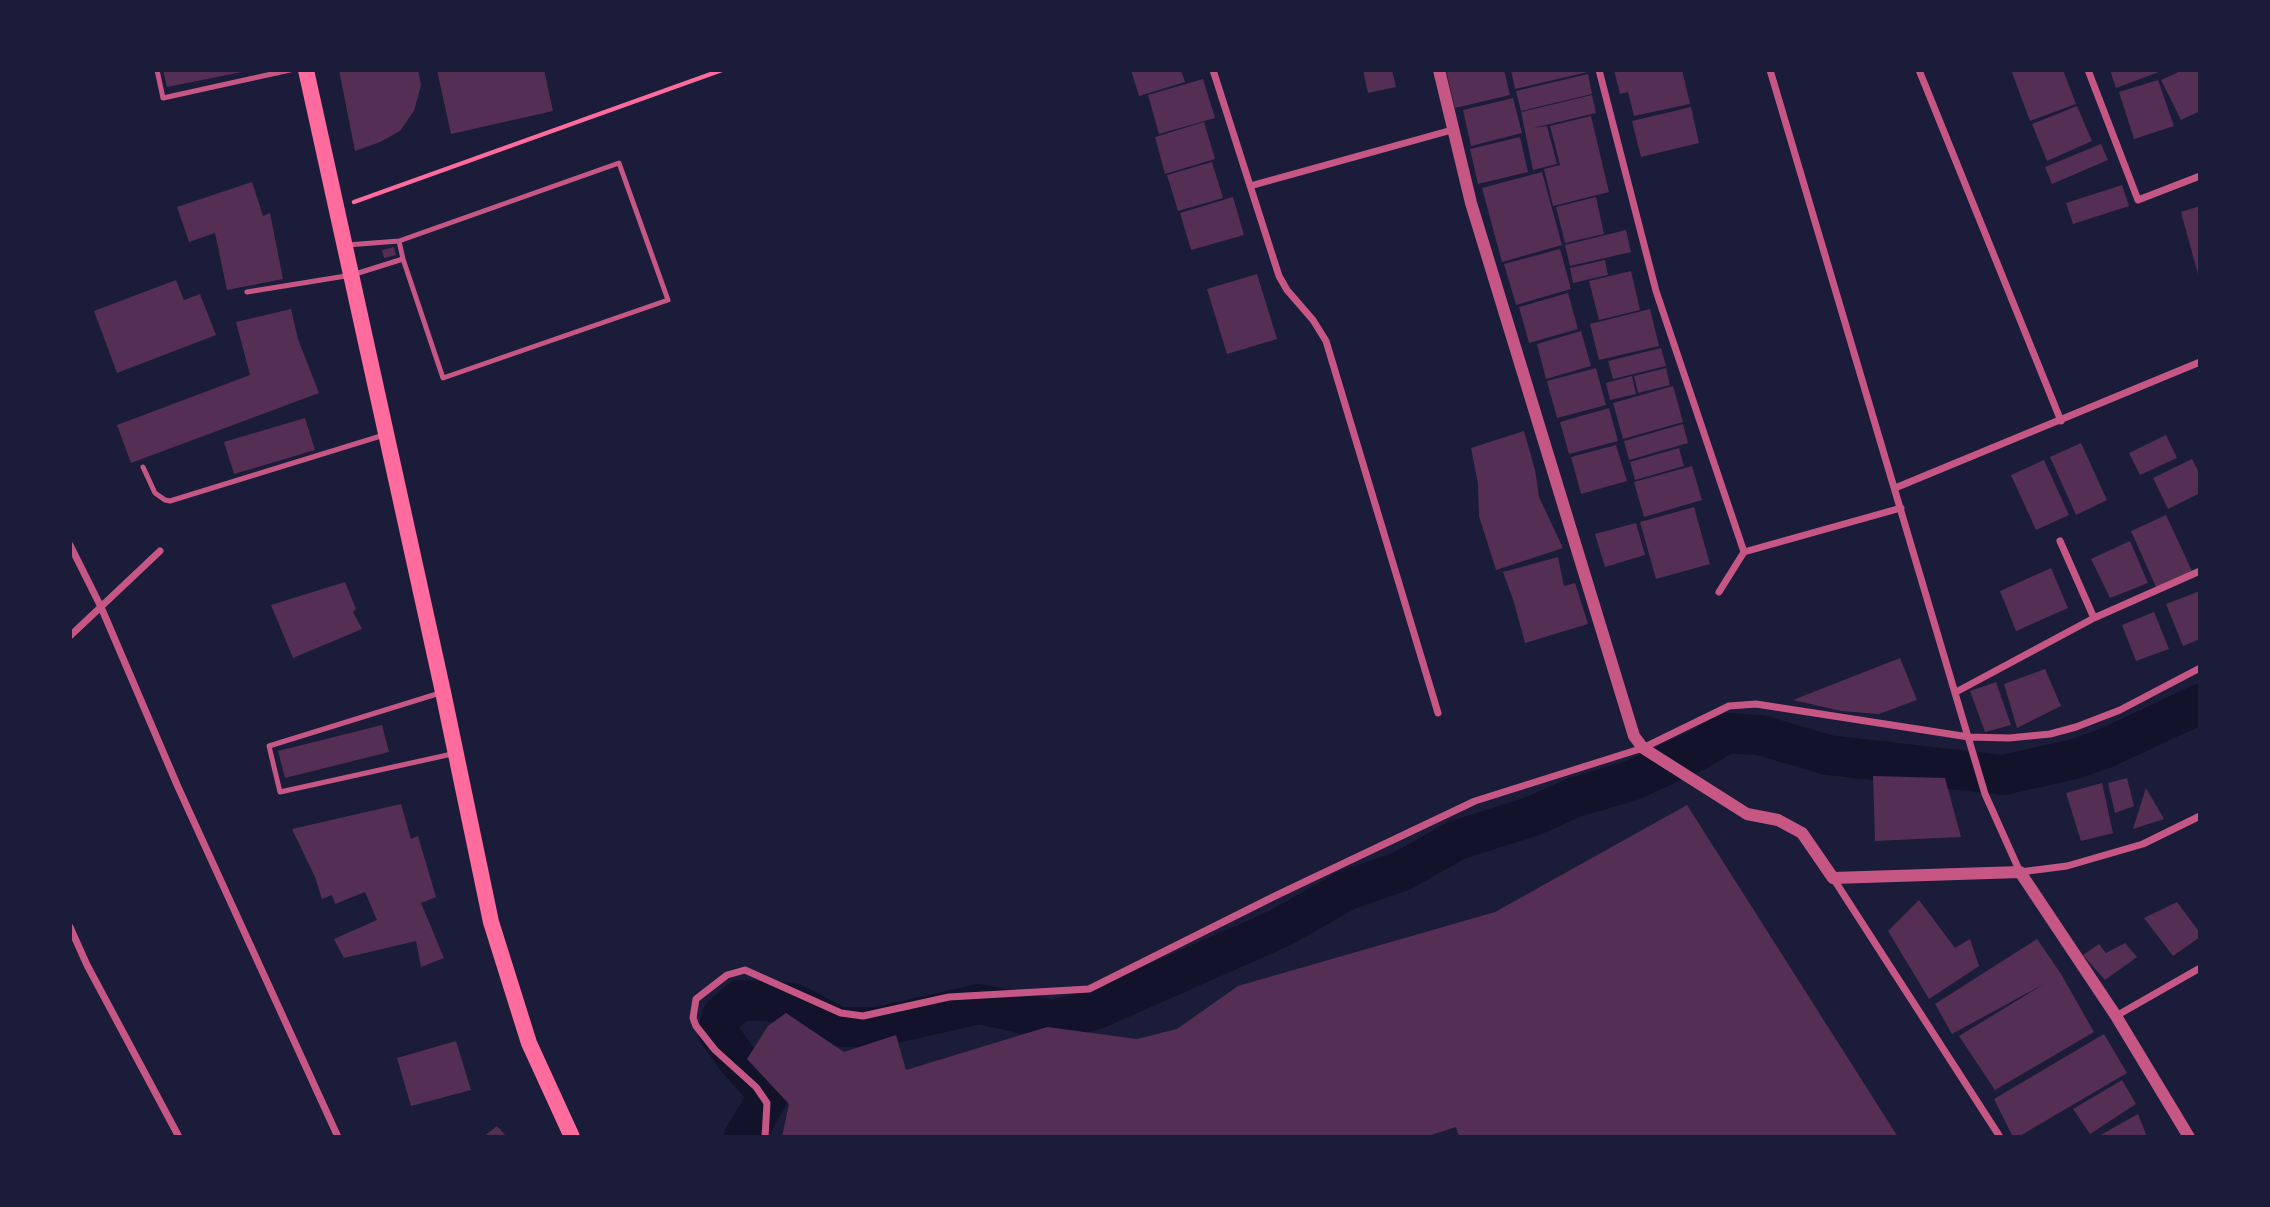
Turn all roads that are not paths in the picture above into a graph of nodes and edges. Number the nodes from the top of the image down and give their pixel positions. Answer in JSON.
{"nodes":[{"id":1,"x":157,"y":70,"type":"edge"},
{"id":2,"x":290,"y":70,"type":"edge"},
{"id":3,"x":306,"y":70,"type":"edge"},
{"id":4,"x":1213,"y":70,"type":"edge"},
{"id":5,"x":1439,"y":70,"type":"edge"},
{"id":6,"x":1599,"y":70,"type":"edge"},
{"id":7,"x":1770,"y":70,"type":"edge"},
{"id":8,"x":1919,"y":70,"type":"edge"},
{"id":9,"x":2088,"y":70,"type":"edge"},
{"id":10,"x":1452,"y":130,"type":"junction"},
{"id":11,"x":2200,"y":176,"type":"edge"},
{"id":12,"x":1250,"y":186,"type":"junction"},
{"id":13,"x":399,"y":241,"type":"junction"},
{"id":14,"x":344,"y":245,"type":"junction"},
{"id":15,"x":403,"y":259,"type":"junction"},
{"id":16,"x":352,"y":275,"type":"junction"},
{"id":17,"x":247,"y":292,"type":"dead end"},
{"id":18,"x":2200,"y":362,"type":"edge"},
{"id":19,"x":2061,"y":421,"type":"junction"},
{"id":20,"x":387,"y":434,"type":"junction"},
{"id":21,"x":143,"y":467,"type":"dead end"},
{"id":22,"x":1895,"y":488,"type":"junction"},
{"id":23,"x":1901,"y":508,"type":"junction"},
{"id":24,"x":2060,"y":541,"type":"dead end"},
{"id":25,"x":70,"y":545,"type":"edge"},
{"id":26,"x":160,"y":551,"type":"dead end"},
{"id":27,"x":1744,"y":552,"type":"junction"},
{"id":28,"x":2200,"y":571,"type":"edge"},
{"id":29,"x":1719,"y":592,"type":"dead end"},
{"id":30,"x":101,"y":607,"type":"junction"},
{"id":31,"x":2094,"y":618,"type":"junction"},
{"id":32,"x":70,"y":636,"type":"edge"},
{"id":33,"x":2200,"y":668,"type":"edge"},
{"id":34,"x":443,"y":692,"type":"junction"},
{"id":35,"x":1956,"y":692,"type":"junction"},
{"id":36,"x":1438,"y":713,"type":"dead end"},
{"id":37,"x":1969,"y":737,"type":"junction"},
{"id":38,"x":1643,"y":748,"type":"junction"},
{"id":39,"x":457,"y":753,"type":"junction"},
{"id":40,"x":2200,"y":816,"type":"edge"},
{"id":41,"x":2020,"y":872,"type":"junction"},
{"id":42,"x":1833,"y":878,"type":"junction"},
{"id":43,"x":70,"y":927,"type":"edge"},
{"id":44,"x":2200,"y":968,"type":"edge"},
{"id":45,"x":2116,"y":1016,"type":"junction"},
{"id":46,"x":179,"y":1137,"type":"edge"},
{"id":47,"x":338,"y":1137,"type":"edge"},
{"id":48,"x":572,"y":1137,"type":"edge"},
{"id":49,"x":765,"y":1137,"type":"edge"},
{"id":50,"x":2000,"y":1137,"type":"edge"},
{"id":51,"x":2189,"y":1137,"type":"edge"}],
"edges":[{"from":1,"to":2,"type":"lane"},
{"from":3,"to":14,"type":"highway"},
{"from":4,"to":12,"type":"street"},
{"from":5,"to":10,"type":"street"},
{"from":6,"to":27,"type":"street"},
{"from":7,"to":22,"type":"street"},
{"from":8,"to":19,"type":"street"},
{"from":9,"to":11,"type":"street"},
{"from":10,"to":12,"type":"street"},
{"from":10,"to":38,"type":"street"},
{"from":12,"to":36,"type":"street"},
{"from":13,"to":14,"type":"lane"},
{"from":13,"to":15,"type":"lane"},
{"from":13,"to":15,"type":"lane"},
{"from":14,"to":16,"type":"highway"},
{"from":15,"to":16,"type":"lane"},
{"from":16,"to":17,"type":"lane"},
{"from":16,"to":20,"type":"highway"},
{"from":18,"to":19,"type":"street"},
{"from":19,"to":22,"type":"street"},
{"from":20,"to":21,"type":"lane"},
{"from":20,"to":34,"type":"highway"},
{"from":22,"to":23,"type":"street"},
{"from":23,"to":27,"type":"street"},
{"from":23,"to":35,"type":"street"},
{"from":24,"to":31,"type":"street"},
{"from":25,"to":30,"type":"street"},
{"from":26,"to":30,"type":"street"},
{"from":27,"to":29,"type":"street"},
{"from":28,"to":31,"type":"street"},
{"from":30,"to":32,"type":"street"},
{"from":30,"to":47,"type":"street"},
{"from":31,"to":35,"type":"street"},
{"from":33,"to":37,"type":"street"},
{"from":34,"to":39,"type":"highway"},
{"from":34,"to":39,"type":"lane"},
{"from":35,"to":37,"type":"street"},
{"from":37,"to":38,"type":"street"},
{"from":37,"to":41,"type":"street"},
{"from":38,"to":42,"type":"street"},
{"from":38,"to":49,"type":"street"},
{"from":39,"to":48,"type":"highway"},
{"from":40,"to":41,"type":"street"},
{"from":41,"to":42,"type":"street"},
{"from":41,"to":45,"type":"street"},
{"from":42,"to":50,"type":"street"},
{"from":43,"to":46,"type":"street"},
{"from":44,"to":45,"type":"street"},
{"from":45,"to":51,"type":"street"}]}
